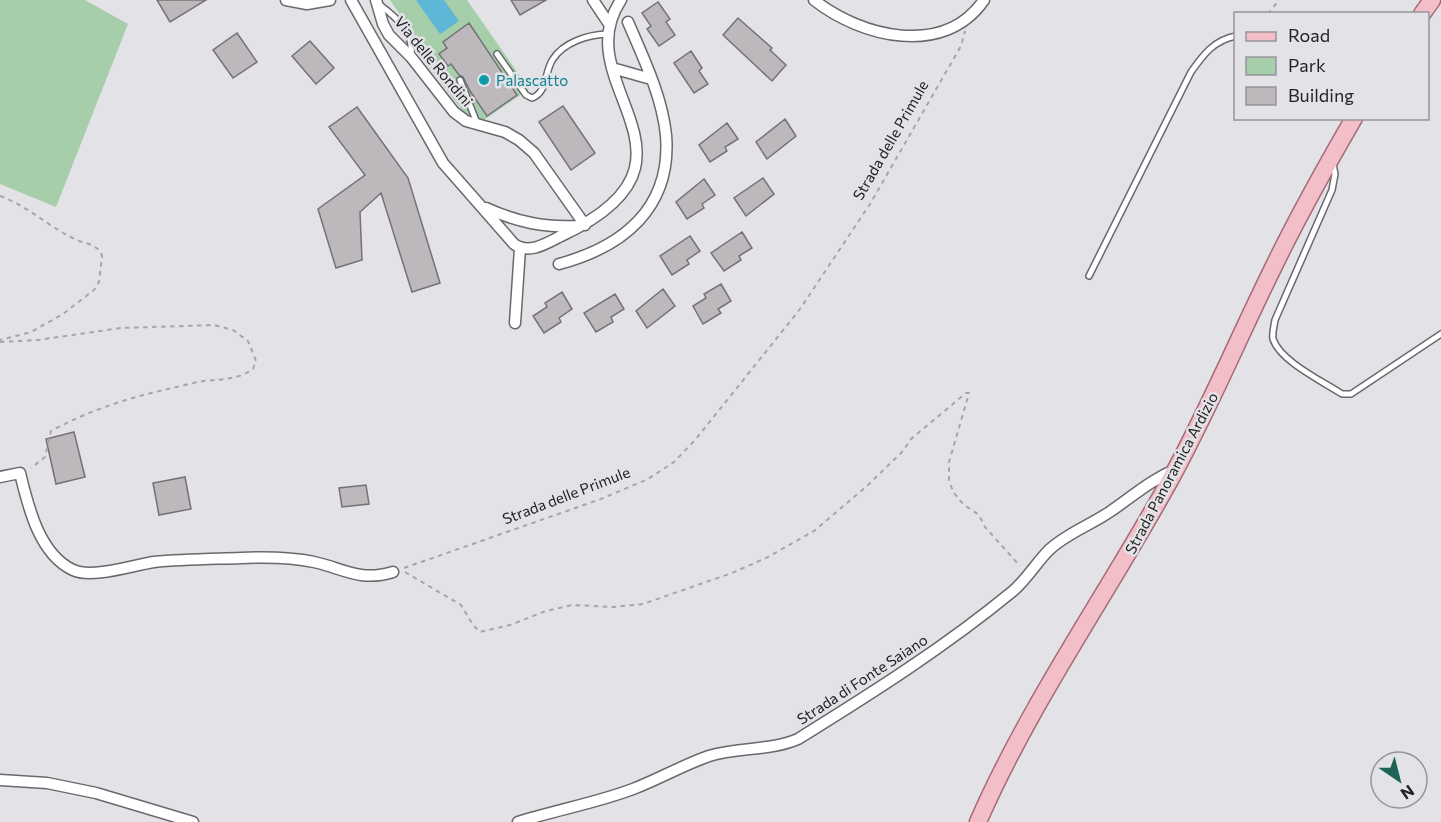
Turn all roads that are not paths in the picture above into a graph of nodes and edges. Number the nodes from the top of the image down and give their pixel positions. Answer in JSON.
{"nodes":[{"id":1,"x":286,"y":0,"type":"edge"},
{"id":2,"x":330,"y":0,"type":"edge"},
{"id":3,"x":351,"y":0,"type":"edge"},
{"id":4,"x":593,"y":0,"type":"edge"},
{"id":5,"x":621,"y":0,"type":"edge"},
{"id":6,"x":814,"y":0,"type":"edge"},
{"id":7,"x":984,"y":0,"type":"edge"},
{"id":8,"x":377,"y":2,"type":"edge"},
{"id":9,"x":628,"y":22,"type":"dead end"},
{"id":10,"x":608,"y":29,"type":"junction"},
{"id":11,"x":1234,"y":37,"type":"edge"},
{"id":12,"x":496,"y":54,"type":"dead end"},
{"id":13,"x":411,"y":57,"type":"junction"},
{"id":14,"x":612,"y":68,"type":"junction"},
{"id":15,"x":651,"y":79,"type":"junction"},
{"id":16,"x":460,"y":80,"type":"dead end"},
{"id":17,"x":1353,"y":120,"type":"edge"},
{"id":18,"x":478,"y":125,"type":"junction"},
{"id":19,"x":1332,"y":157,"type":"junction"},
{"id":20,"x":483,"y":207,"type":"junction"},
{"id":21,"x":585,"y":225,"type":"junction"},
{"id":22,"x":520,"y":248,"type":"junction"},
{"id":23,"x":560,"y":264,"type":"dead end"},
{"id":24,"x":1089,"y":276,"type":"dead end"},
{"id":25,"x":515,"y":323,"type":"dead end"},
{"id":26,"x":1441,"y":334,"type":"edge"},
{"id":27,"x":1176,"y":469,"type":"junction"},
{"id":28,"x":0,"y":477,"type":"edge"},
{"id":29,"x":393,"y":573,"type":"road end"},
{"id":30,"x":0,"y":780,"type":"edge"},
{"id":31,"x":193,"y":822,"type":"edge"},
{"id":32,"x":518,"y":822,"type":"edge"},
{"id":33,"x":978,"y":822,"type":"edge"}],
"edges":[{"from":1,"to":2,"type":"street"},
{"from":3,"to":20,"type":"street"},
{"from":4,"to":10,"type":"street"},
{"from":5,"to":10,"type":"street"},
{"from":6,"to":7,"type":"street"},
{"from":8,"to":13,"type":"street","name":"Via delle Rondini"},
{"from":8,"to":13,"type":"lane"},
{"from":9,"to":15,"type":"street"},
{"from":10,"to":12,"type":"lane"},
{"from":10,"to":14,"type":"street"},
{"from":11,"to":24,"type":"lane"},
{"from":13,"to":18,"type":"street","name":"Via delle Rondini"},
{"from":14,"to":15,"type":"street"},
{"from":14,"to":21,"type":"street"},
{"from":15,"to":23,"type":"street"},
{"from":16,"to":18,"type":"lane"},
{"from":17,"to":19,"type":"main road","name":"Strada Panoramica Ardizio"},
{"from":18,"to":21,"type":"street","name":"Via delle Rondini"},
{"from":19,"to":26,"type":"lane"},
{"from":19,"to":27,"type":"main road","name":"Strada Panoramica Ardizio"},
{"from":20,"to":21,"type":"street"},
{"from":20,"to":22,"type":"street"},
{"from":21,"to":22,"type":"street"},
{"from":22,"to":25,"type":"street"},
{"from":27,"to":32,"type":"street","name":"Strada di Fonte Saiano"},
{"from":27,"to":33,"type":"main road","name":"Strada Panoramica Ardizio"},
{"from":28,"to":29,"type":"street"},
{"from":30,"to":31,"type":"street"}]}
